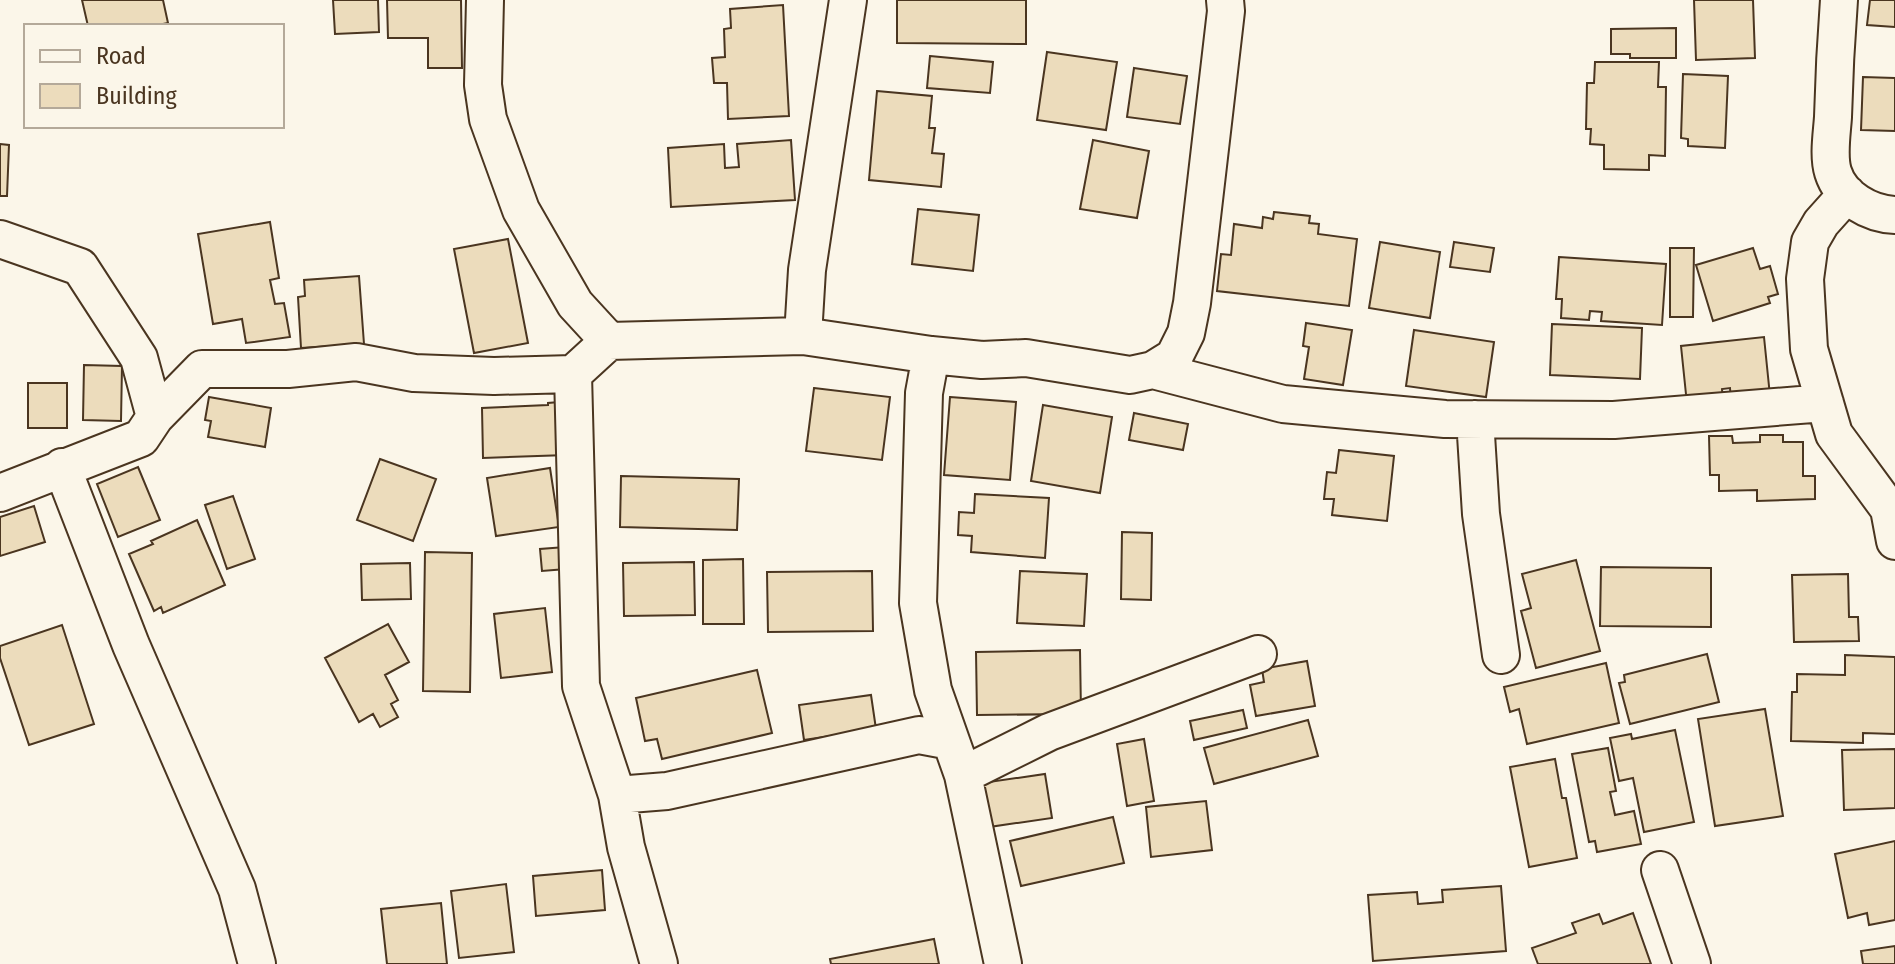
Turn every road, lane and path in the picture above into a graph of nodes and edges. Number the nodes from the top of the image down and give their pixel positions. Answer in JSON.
{"nodes":[{"id":1,"x":485,"y":0,"type":"edge"},
{"id":2,"x":848,"y":0,"type":"edge"},
{"id":3,"x":1225,"y":0,"type":"edge"},
{"id":4,"x":1839,"y":0,"type":"edge"},
{"id":5,"x":1847,"y":194,"type":"junction"},
{"id":6,"x":1895,"y":215,"type":"edge"},
{"id":7,"x":0,"y":239,"type":"edge"},
{"id":8,"x":803,"y":336,"type":"junction"},
{"id":9,"x":609,"y":341,"type":"junction"},
{"id":10,"x":931,"y":355,"type":"junction"},
{"id":11,"x":1153,"y":370,"type":"junction"},
{"id":12,"x":573,"y":374,"type":"junction"},
{"id":13,"x":1825,"y":403,"type":"junction"},
{"id":14,"x":155,"y":417,"type":"junction"},
{"id":15,"x":1475,"y":419,"type":"junction"},
{"id":16,"x":62,"y":467,"type":"junction"},
{"id":17,"x":0,"y":493,"type":"edge"},
{"id":18,"x":1895,"y":541,"type":"edge"},
{"id":19,"x":1258,"y":654,"type":"dead end"},
{"id":20,"x":1501,"y":655,"type":"dead end"},
{"id":21,"x":951,"y":741,"type":"junction"},
{"id":22,"x":963,"y":775,"type":"junction"},
{"id":23,"x":617,"y":795,"type":"junction"},
{"id":24,"x":1660,"y":870,"type":"dead end"},
{"id":25,"x":257,"y":964,"type":"edge"},
{"id":26,"x":659,"y":964,"type":"edge"},
{"id":27,"x":1003,"y":964,"type":"edge"},
{"id":28,"x":1692,"y":964,"type":"edge"}],
"edges":[{"from":1,"to":9,"type":"street"},
{"from":2,"to":8,"type":"street"},
{"from":3,"to":11,"type":"street"},
{"from":4,"to":5,"type":"street"},
{"from":5,"to":6,"type":"street"},
{"from":5,"to":13,"type":"street"},
{"from":7,"to":14,"type":"street"},
{"from":8,"to":9,"type":"street"},
{"from":8,"to":10,"type":"street"},
{"from":9,"to":12,"type":"street"},
{"from":10,"to":11,"type":"street"},
{"from":10,"to":21,"type":"street"},
{"from":11,"to":15,"type":"street"},
{"from":12,"to":14,"type":"street"},
{"from":12,"to":23,"type":"street"},
{"from":13,"to":15,"type":"street"},
{"from":13,"to":18,"type":"street"},
{"from":14,"to":16,"type":"street"},
{"from":15,"to":20,"type":"street"},
{"from":16,"to":17,"type":"street"},
{"from":16,"to":25,"type":"street"},
{"from":19,"to":22,"type":"street"},
{"from":21,"to":22,"type":"street"},
{"from":21,"to":23,"type":"street"},
{"from":22,"to":27,"type":"street"},
{"from":23,"to":26,"type":"street"},
{"from":24,"to":28,"type":"street"}]}
